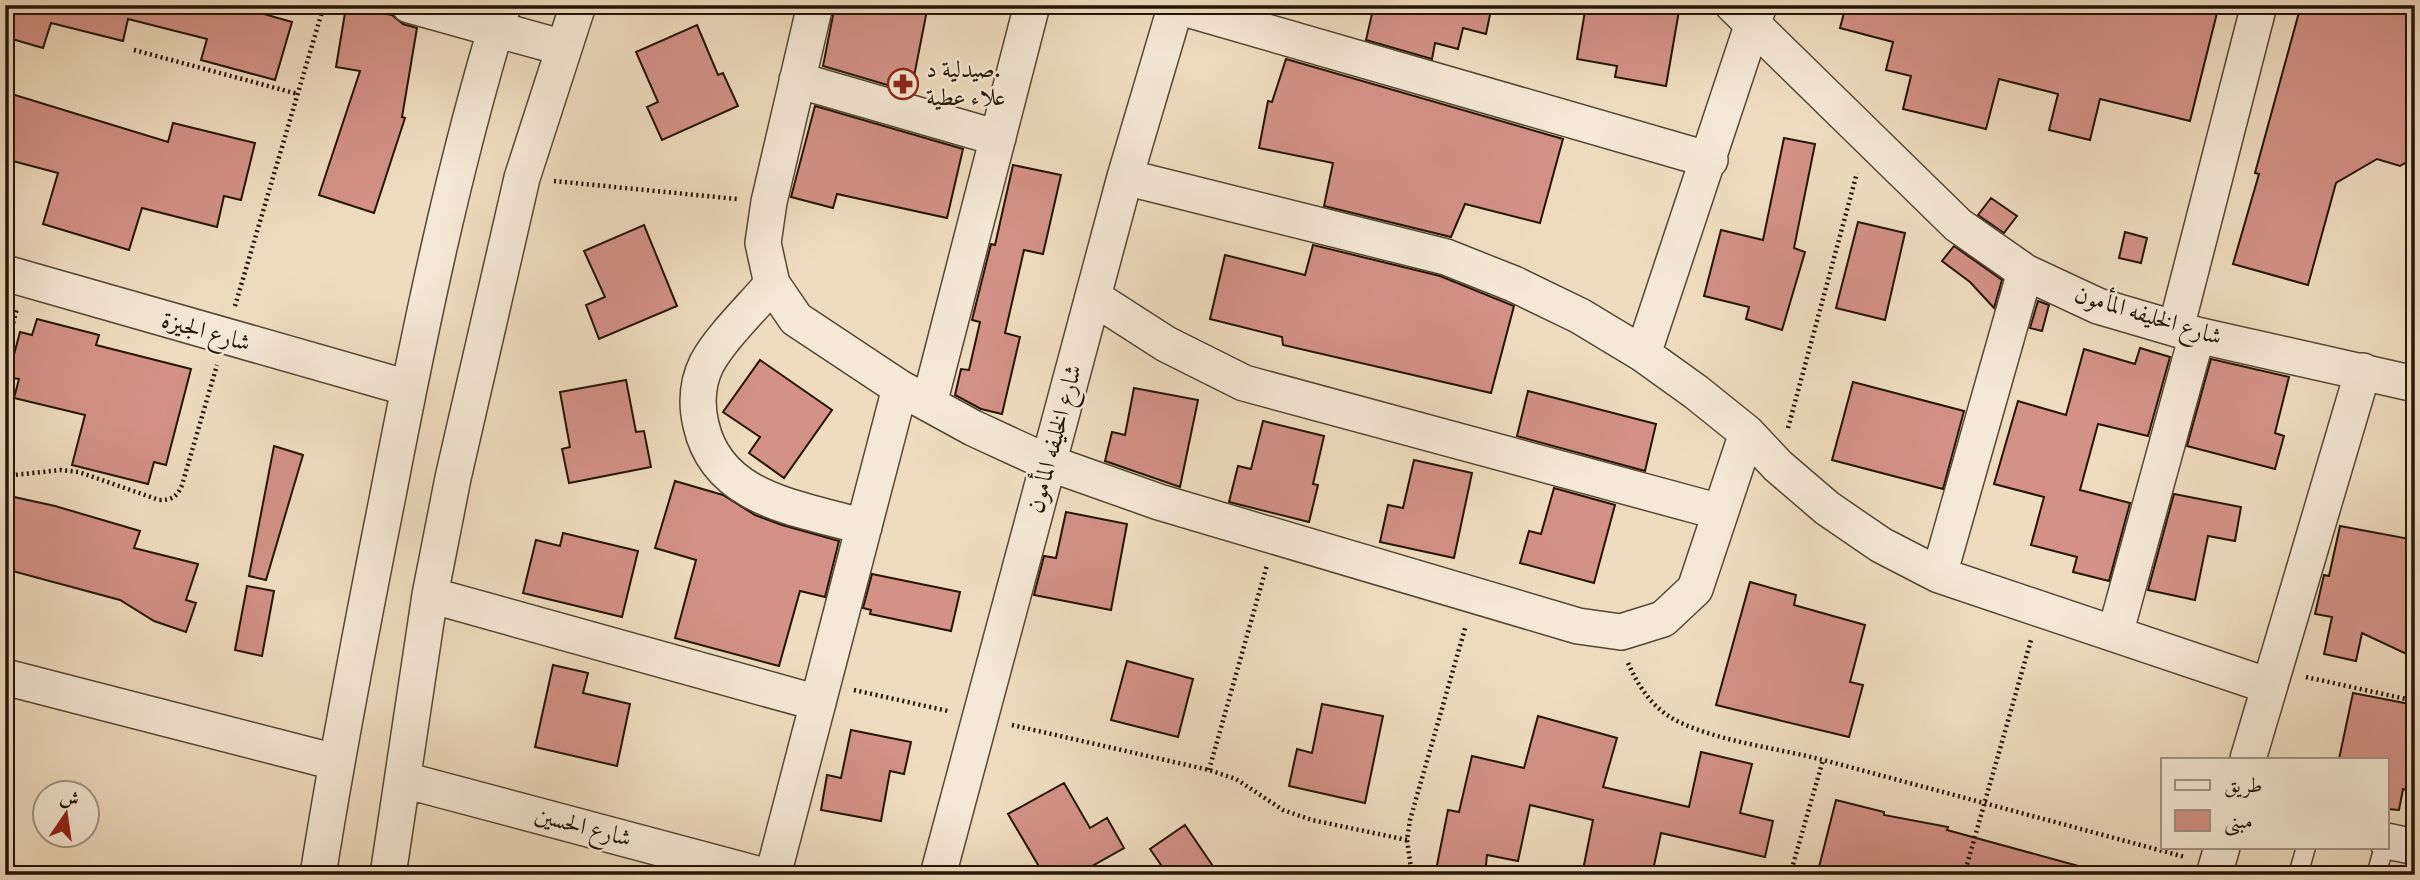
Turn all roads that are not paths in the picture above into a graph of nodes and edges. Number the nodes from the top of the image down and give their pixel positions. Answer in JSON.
{"nodes":[{"id":1,"x":408,"y":5,"type":"edge"},
{"id":2,"x":578,"y":5,"type":"edge"},
{"id":3,"x":815,"y":5,"type":"edge"},
{"id":4,"x":1032,"y":5,"type":"edge"},
{"id":5,"x":2259,"y":5,"type":"edge"},
{"id":6,"x":1175,"y":6,"type":"edge"},
{"id":7,"x":1748,"y":12,"type":"edge"},
{"id":8,"x":499,"y":17,"type":"edge"},
{"id":9,"x":564,"y":48,"type":"junction"},
{"id":10,"x":797,"y":80,"type":"junction"},
{"id":11,"x":998,"y":138,"type":"junction"},
{"id":12,"x":1710,"y":160,"type":"junction"},
{"id":13,"x":1125,"y":177,"type":"junction"},
{"id":14,"x":2025,"y":272,"type":"junction"},
{"id":15,"x":15,"y":276,"type":"edge"},
{"id":16,"x":772,"y":284,"type":"junction"},
{"id":17,"x":1093,"y":297,"type":"junction"},
{"id":18,"x":2187,"y":332,"type":"junction"},
{"id":19,"x":1643,"y":354,"type":"junction"},
{"id":20,"x":2363,"y":372,"type":"junction"},
{"id":21,"x":2415,"y":384,"type":"edge"},
{"id":22,"x":408,"y":388,"type":"junction"},
{"id":23,"x":914,"y":396,"type":"junction"},
{"id":24,"x":1747,"y":433,"type":"junction"},
{"id":25,"x":1049,"y":463,"type":"junction"},
{"id":26,"x":1720,"y":512,"type":"junction"},
{"id":27,"x":863,"y":527,"type":"junction"},
{"id":28,"x":1939,"y":575,"type":"junction"},
{"id":29,"x":430,"y":595,"type":"junction"},
{"id":30,"x":2115,"y":634,"type":"junction"},
{"id":31,"x":5,"y":677,"type":"edge"},
{"id":32,"x":2272,"y":678,"type":"junction"},
{"id":33,"x":820,"y":693,"type":"junction"},
{"id":34,"x":2248,"y":758,"type":"edge"},
{"id":35,"x":335,"y":762,"type":"junction"},
{"id":36,"x":404,"y":780,"type":"junction"},
{"id":37,"x":2388,"y":841,"type":"edge"},
{"id":38,"x":2415,"y":847,"type":"edge"},
{"id":39,"x":2306,"y":848,"type":"edge"},
{"id":40,"x":2384,"y":848,"type":"edge"},
{"id":41,"x":318,"y":875,"type":"edge"},
{"id":42,"x":388,"y":875,"type":"edge"},
{"id":43,"x":761,"y":875,"type":"edge"},
{"id":44,"x":773,"y":875,"type":"edge"},
{"id":45,"x":938,"y":875,"type":"edge"},
{"id":46,"x":2298,"y":875,"type":"edge"},
{"id":47,"x":2376,"y":875,"type":"edge"}],
"edges":[{"from":1,"to":8,"type":"street"},
{"from":2,"to":9,"type":"street"},
{"from":3,"to":10,"type":"street"},
{"from":4,"to":11,"type":"street"},
{"from":5,"to":18,"type":"street"},
{"from":6,"to":12,"type":"street"},
{"from":6,"to":13,"type":"street","name":"شارع الخليفه المأمون"},
{"from":7,"to":12,"type":"street"},
{"from":7,"to":14,"type":"street","name":"شارع الخليفه المأمون"},
{"from":8,"to":9,"type":"street"},
{"from":8,"to":22,"type":"street"},
{"from":9,"to":29,"type":"street"},
{"from":10,"to":11,"type":"street"},
{"from":10,"to":16,"type":"street"},
{"from":11,"to":23,"type":"street"},
{"from":12,"to":19,"type":"street"},
{"from":13,"to":17,"type":"street","name":"شارع الخليفه المأمون"},
{"from":13,"to":19,"type":"street"},
{"from":14,"to":18,"type":"street","name":"شارع الخليفه المأمون"},
{"from":14,"to":28,"type":"street"},
{"from":15,"to":22,"type":"street","name":"شارع الجيزة"},
{"from":16,"to":23,"type":"street"},
{"from":16,"to":27,"type":"street"},
{"from":17,"to":25,"type":"street","name":"شارع الخليفه المأمون"},
{"from":17,"to":26,"type":"street"},
{"from":18,"to":20,"type":"street","name":"شارع الخليفه المأمون"},
{"from":18,"to":30,"type":"street"},
{"from":19,"to":24,"type":"street"},
{"from":20,"to":21,"type":"street","name":"شارع الخليفه المأمون"},
{"from":20,"to":32,"type":"street"},
{"from":22,"to":35,"type":"street"},
{"from":23,"to":25,"type":"street"},
{"from":23,"to":27,"type":"street"},
{"from":24,"to":26,"type":"street"},
{"from":24,"to":28,"type":"street"},
{"from":25,"to":26,"type":"street"},
{"from":25,"to":45,"type":"street","name":"شارع الخليفه المأمون"},
{"from":27,"to":33,"type":"street"},
{"from":28,"to":30,"type":"street"},
{"from":29,"to":33,"type":"street"},
{"from":29,"to":36,"type":"street"},
{"from":30,"to":32,"type":"street"},
{"from":31,"to":35,"type":"street"},
{"from":32,"to":34,"type":"street"},
{"from":33,"to":44,"type":"street"},
{"from":35,"to":41,"type":"street"},
{"from":36,"to":42,"type":"street"},
{"from":36,"to":43,"type":"street","name":"شارع الحسين"},
{"from":37,"to":38,"type":"street"},
{"from":39,"to":46,"type":"lane"},
{"from":40,"to":47,"type":"lane"}]}
